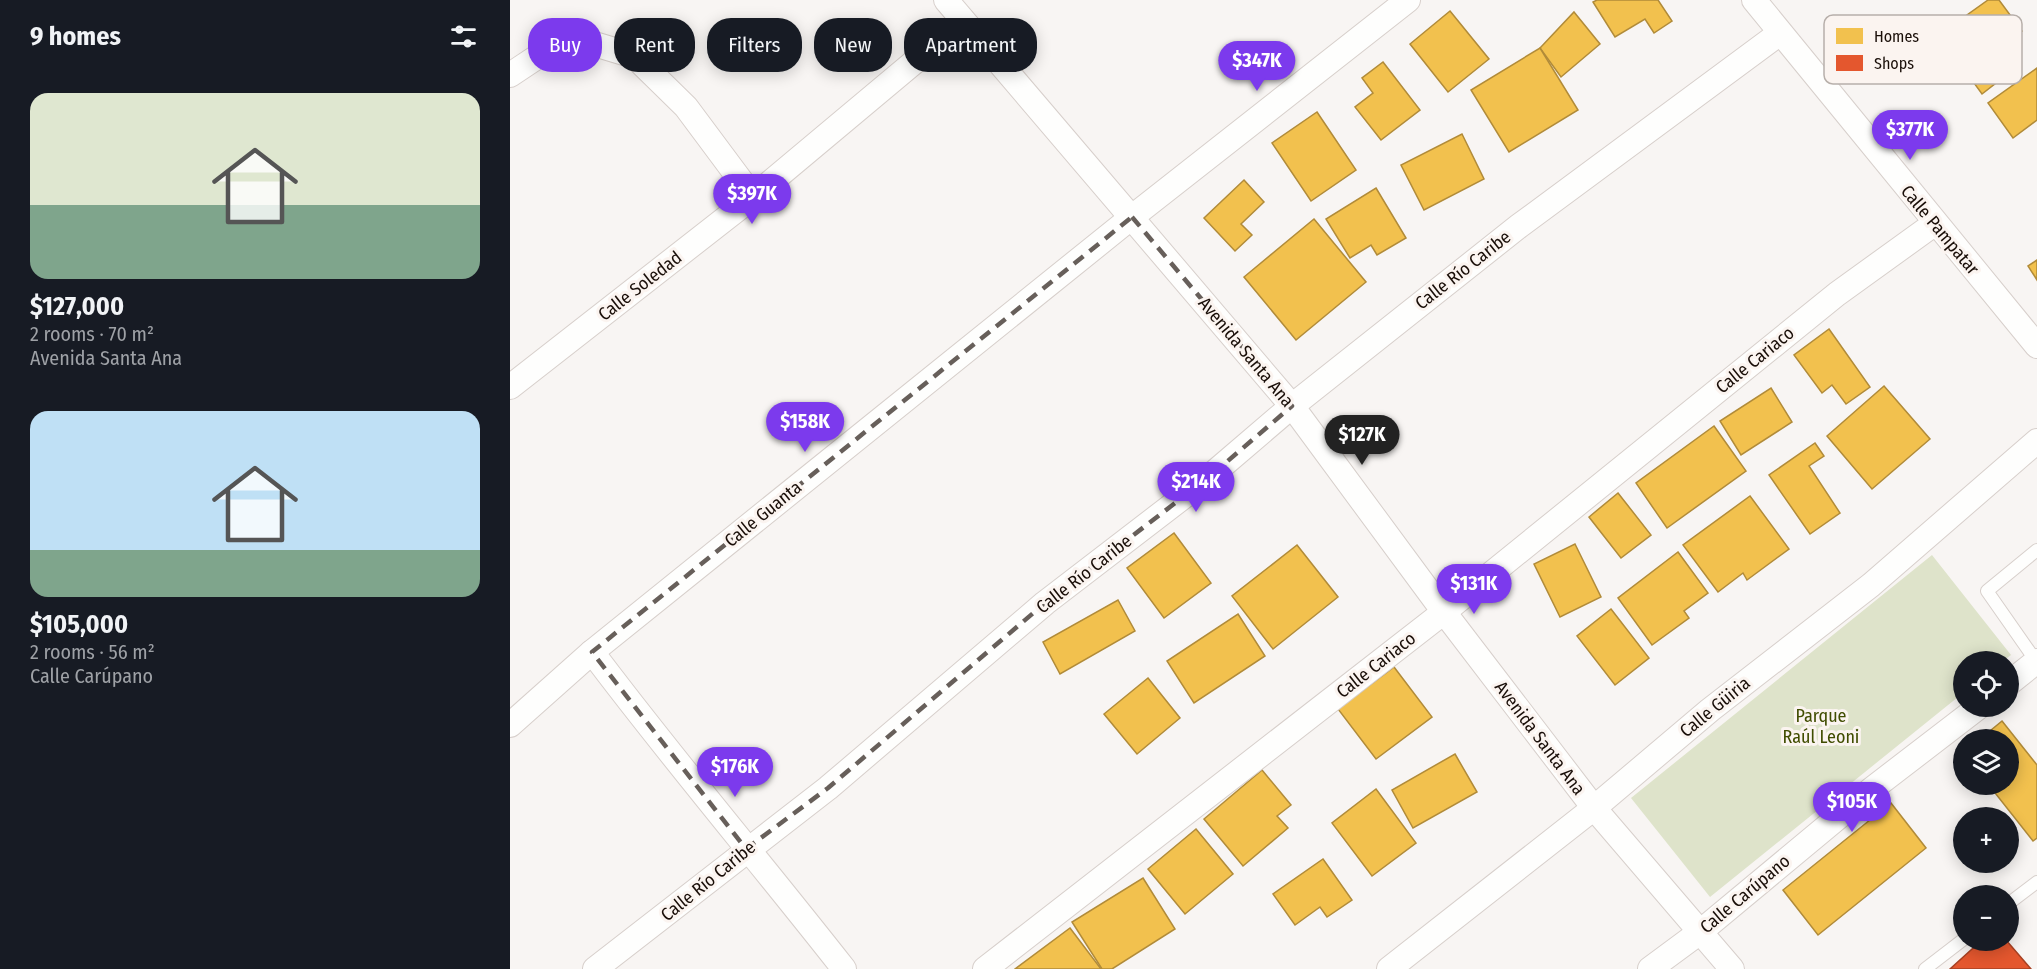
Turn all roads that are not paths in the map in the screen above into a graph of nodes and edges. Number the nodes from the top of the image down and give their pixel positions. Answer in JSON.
{"nodes":[{"id":1,"x":946,"y":0,"type":"edge"},
{"id":2,"x":1408,"y":0,"type":"edge"},
{"id":3,"x":1754,"y":0,"type":"edge"},
{"id":4,"x":959,"y":18,"type":"edge"},
{"id":5,"x":1779,"y":33,"type":"junction"},
{"id":6,"x":904,"y":71,"type":"edge"},
{"id":7,"x":1006,"y":72,"type":"edge"},
{"id":8,"x":510,"y":75,"type":"edge"},
{"id":9,"x":753,"y":197,"type":"junction"},
{"id":10,"x":1132,"y":217,"type":"junction"},
{"id":11,"x":1934,"y":224,"type":"junction"},
{"id":12,"x":2037,"y":346,"type":"edge"},
{"id":13,"x":510,"y":387,"type":"edge"},
{"id":14,"x":1292,"y":406,"type":"junction"},
{"id":15,"x":2037,"y":441,"type":"edge"},
{"id":16,"x":2037,"y":550,"type":"edge"},
{"id":17,"x":1444,"y":612,"type":"junction"},
{"id":18,"x":592,"y":652,"type":"junction"},
{"id":19,"x":2037,"y":661,"type":"edge"},
{"id":20,"x":2019,"y":675,"type":"edge"},
{"id":21,"x":1966,"y":717,"type":"edge"},
{"id":22,"x":510,"y":725,"type":"edge"},
{"id":23,"x":1594,"y":808,"type":"junction"},
{"id":24,"x":746,"y":849,"type":"junction"},
{"id":25,"x":2037,"y":882,"type":"edge"},
{"id":26,"x":2019,"y":896,"type":"edge"},
{"id":27,"x":1700,"y":932,"type":"junction"},
{"id":28,"x":1953,"y":947,"type":"edge"},
{"id":29,"x":595,"y":969,"type":"edge"},
{"id":30,"x":844,"y":969,"type":"edge"},
{"id":31,"x":985,"y":969,"type":"edge"},
{"id":32,"x":1389,"y":969,"type":"edge"},
{"id":33,"x":1650,"y":969,"type":"edge"},
{"id":34,"x":1732,"y":969,"type":"edge"},
{"id":35,"x":1925,"y":969,"type":"edge"}],
"edges":[{"from":1,"to":4,"type":"street","name":"Avenida Santa Ana"},
{"from":2,"to":10,"type":"street","name":"Calle Guanta"},
{"from":3,"to":5,"type":"street","name":"Calle Pampatar"},
{"from":5,"to":11,"type":"street","name":"Calle Pampatar"},
{"from":5,"to":14,"type":"street","name":"Calle Río Caribe"},
{"from":6,"to":9,"type":"street","name":"Calle Soledad"},
{"from":7,"to":10,"type":"street","name":"Avenida Santa Ana"},
{"from":8,"to":9,"type":"street"},
{"from":9,"to":13,"type":"street","name":"Calle Soledad"},
{"from":10,"to":14,"type":"street","name":"Avenida Santa Ana"},
{"from":10,"to":18,"type":"street","name":"Calle Guanta"},
{"from":11,"to":12,"type":"street","name":"Calle Pampatar"},
{"from":11,"to":17,"type":"street","name":"Calle Cariaco"},
{"from":14,"to":17,"type":"street","name":"Avenida Santa Ana"},
{"from":14,"to":24,"type":"street","name":"Calle Río Caribe"},
{"from":15,"to":23,"type":"street","name":"Calle Güiria"},
{"from":16,"to":19,"type":"lane"},
{"from":17,"to":23,"type":"street","name":"Avenida Santa Ana"},
{"from":17,"to":31,"type":"street","name":"Calle Cariaco"},
{"from":18,"to":22,"type":"street","name":"Calle Guanta"},
{"from":18,"to":24,"type":"street"},
{"from":19,"to":20,"type":"street"},
{"from":21,"to":27,"type":"street","name":"Calle Carúpano"},
{"from":23,"to":27,"type":"street","name":"Avenida Santa Ana"},
{"from":23,"to":32,"type":"street","name":"Calle Güiria"},
{"from":24,"to":29,"type":"street","name":"Calle Río Caribe"},
{"from":24,"to":30,"type":"street"},
{"from":25,"to":26,"type":"lane"},
{"from":27,"to":33,"type":"street","name":"Calle Carúpano"},
{"from":27,"to":34,"type":"street","name":"Avenida Santa Ana"},
{"from":28,"to":35,"type":"lane"}]}
